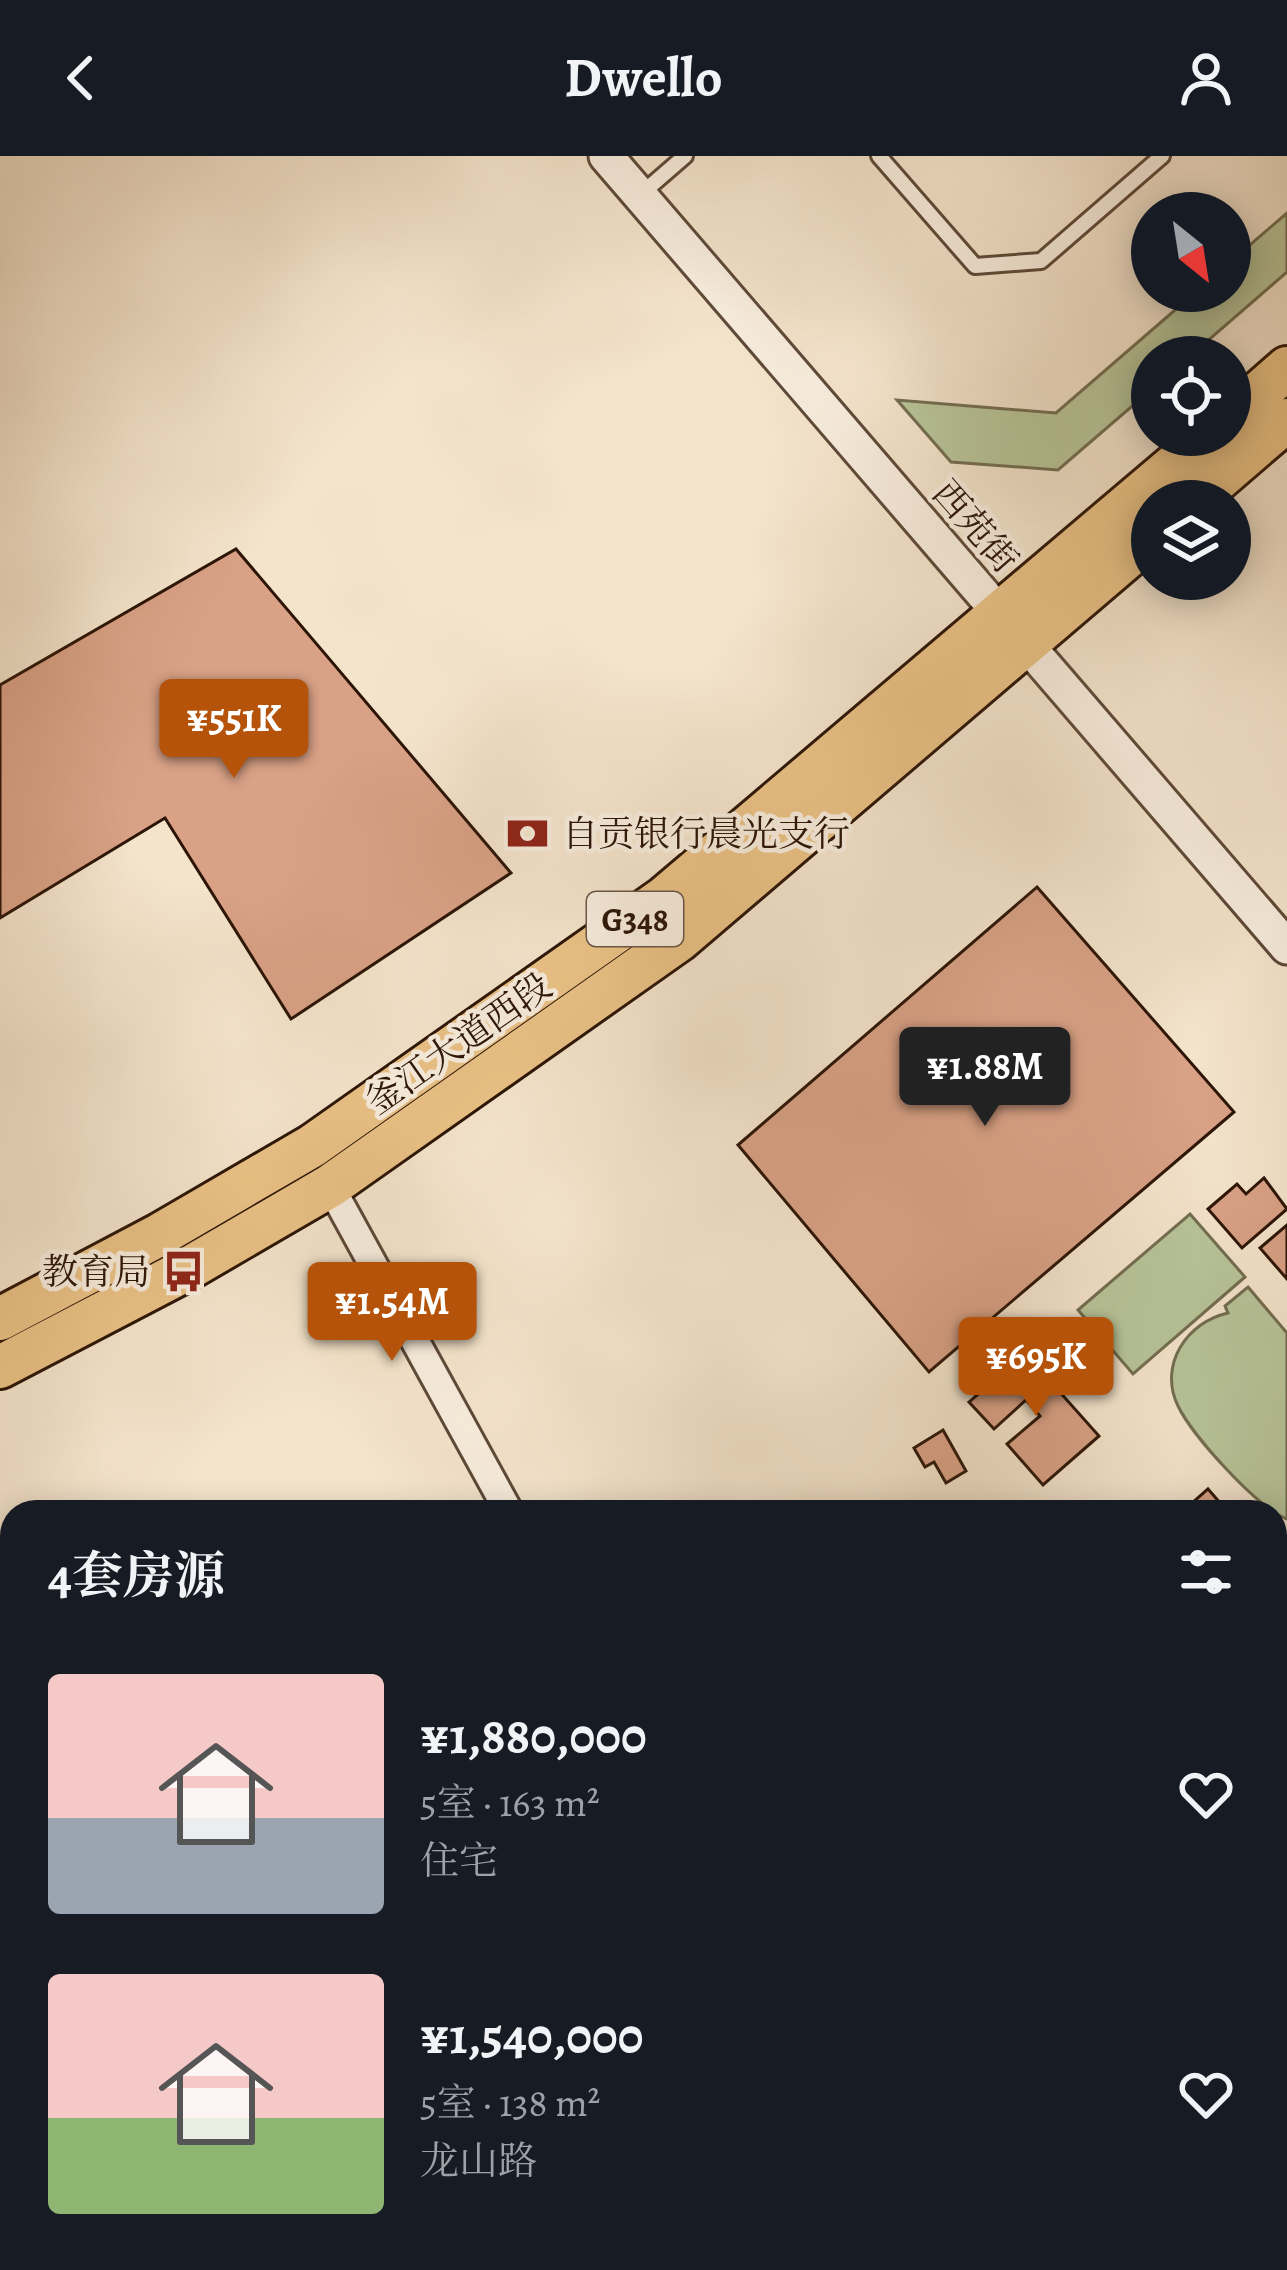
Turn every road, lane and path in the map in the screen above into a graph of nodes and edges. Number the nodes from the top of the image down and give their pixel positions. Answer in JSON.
{"nodes":[{"id":1,"x":606,"y":156,"type":"edge"},
{"id":2,"x":685,"y":156,"type":"edge"},
{"id":3,"x":879,"y":156,"type":"edge"},
{"id":4,"x":1162,"y":156,"type":"edge"},
{"id":5,"x":640,"y":195,"type":"junction"},
{"id":6,"x":1287,"y":368,"type":"edge"},
{"id":7,"x":1251,"y":400,"type":"edge"},
{"id":8,"x":1287,"y":420,"type":"edge"},
{"id":9,"x":1189,"y":456,"type":"edge"},
{"id":10,"x":1217,"y":480,"type":"edge"},
{"id":11,"x":1131,"y":550,"type":"edge"},
{"id":12,"x":1013,"y":630,"type":"junction"},
{"id":13,"x":1287,"y":947,"type":"edge"},
{"id":14,"x":330,"y":1186,"type":"junction"},
{"id":15,"x":0,"y":1318,"type":"edge"},
{"id":16,"x":0,"y":1367,"type":"edge"},
{"id":17,"x":502,"y":1500,"type":"edge"}],
"edges":[{"from":1,"to":5,"type":"street","name":"西苑街"},
{"from":2,"to":5,"type":"lane"},
{"from":3,"to":4,"type":"lane"},
{"from":5,"to":12,"type":"street","name":"西苑街"},
{"from":6,"to":7,"type":"main road"},
{"from":8,"to":10,"type":"main road"},
{"from":9,"to":12,"type":"main road","name":"釜江大道西段","number":"G348"},
{"from":11,"to":12,"type":"main road","name":"釜江大道西段","number":"G348"},
{"from":12,"to":13,"type":"street","name":"西苑街"},
{"from":12,"to":14,"type":"main road","name":"釜江大道西段","number":"G348"},
{"from":12,"to":15,"type":"main road","name":"釜江大道西段","number":"G348"},
{"from":14,"to":16,"type":"main road","name":"釜江大道西段","number":"G348"},
{"from":14,"to":17,"type":"street"}]}
